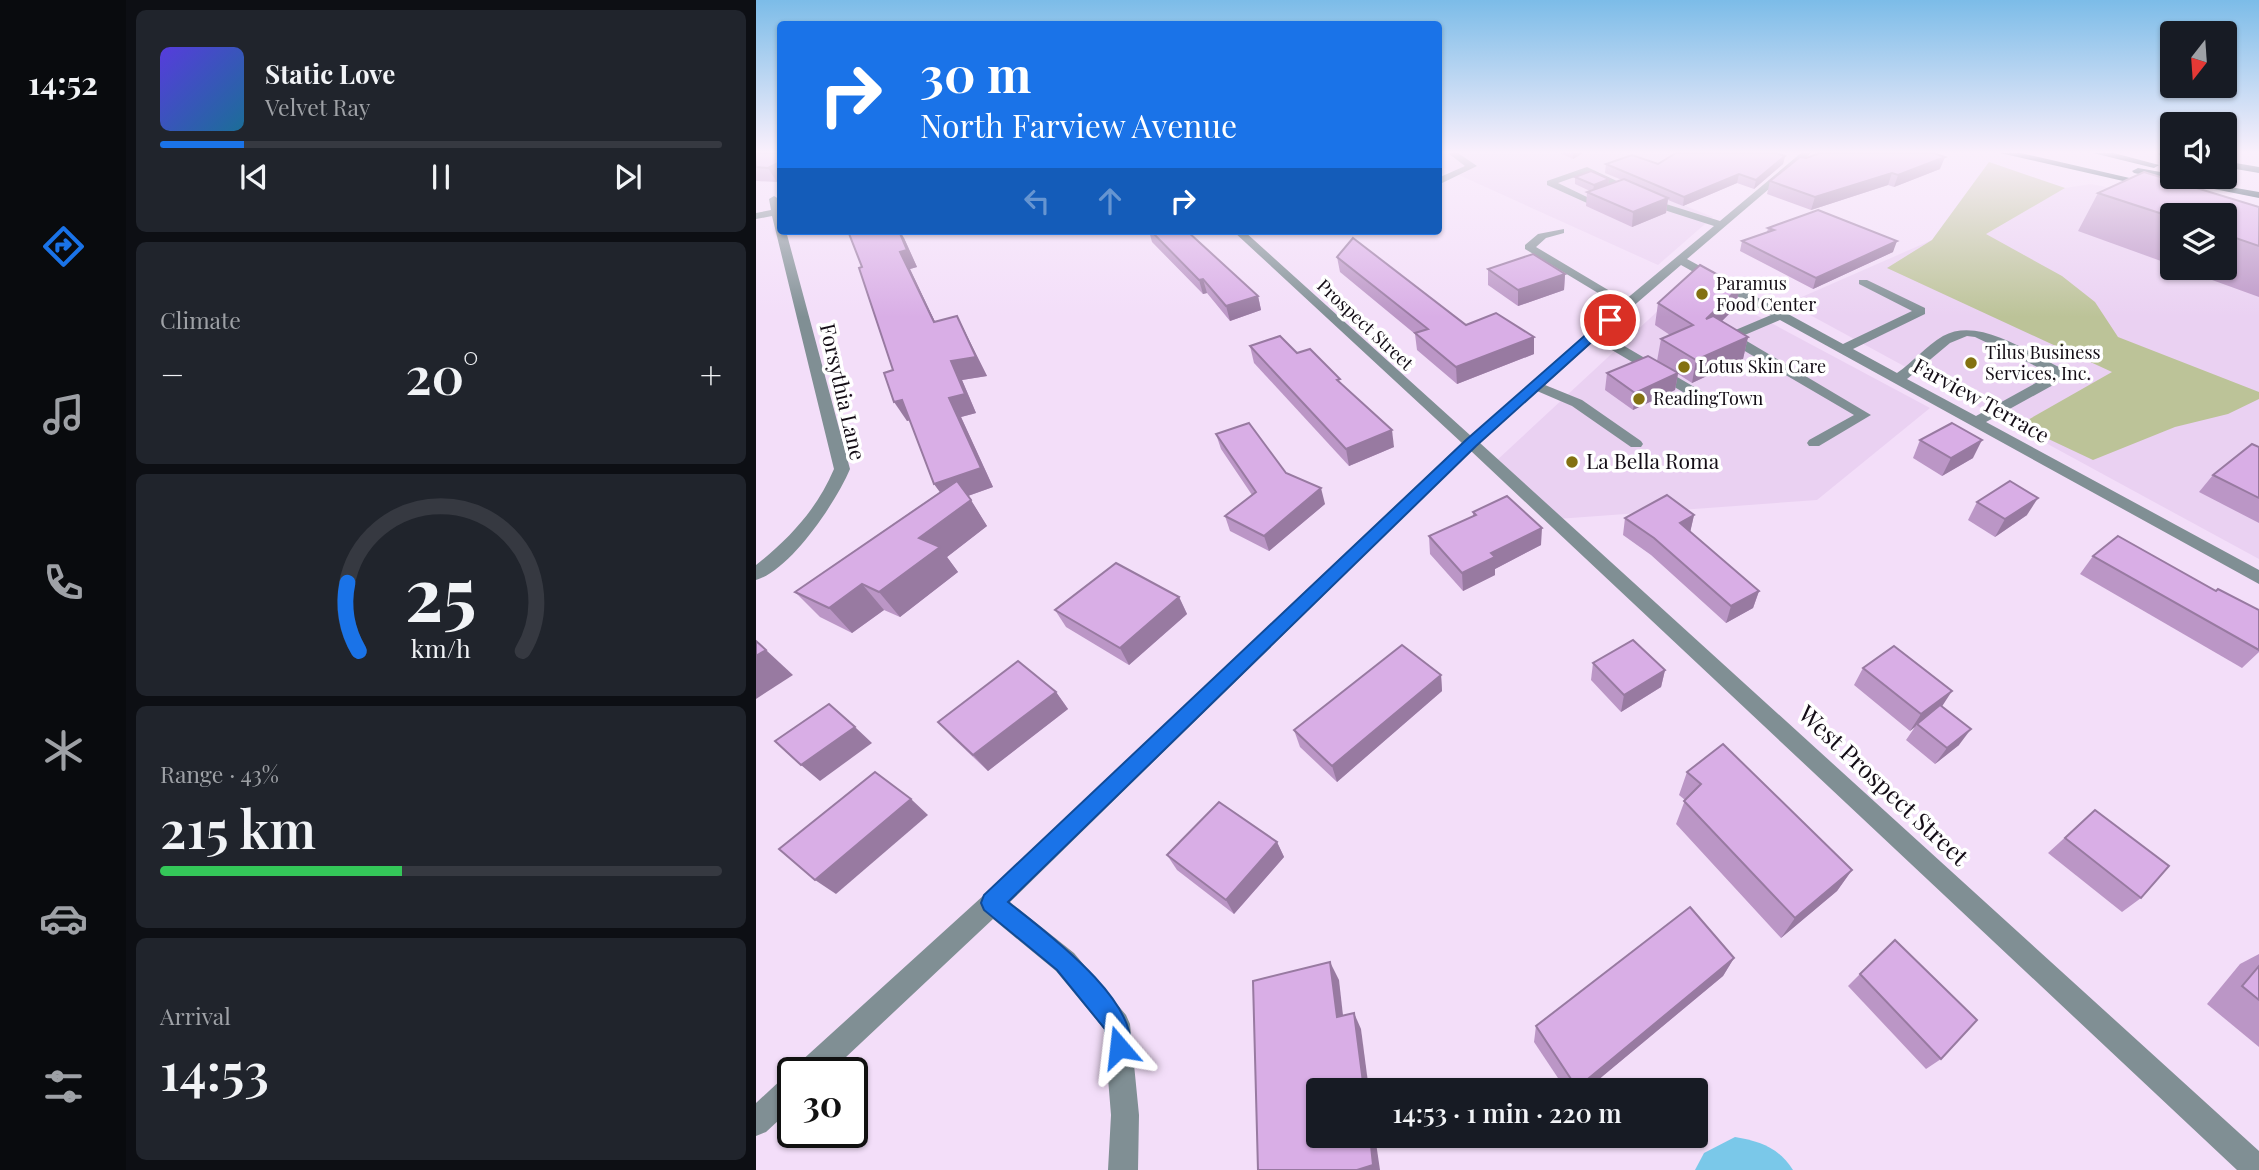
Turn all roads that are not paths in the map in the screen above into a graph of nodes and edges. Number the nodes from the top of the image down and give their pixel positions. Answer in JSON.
{"nodes":[{"id":1,"x":775,"y":208,"type":"edge"},
{"id":2,"x":1667,"y":208,"type":"edge"},
{"id":3,"x":1742,"y":208,"type":"edge"},
{"id":4,"x":776,"y":212,"type":"junction"},
{"id":5,"x":756,"y":216,"type":"edge"},
{"id":6,"x":777,"y":216,"type":"edge"},
{"id":7,"x":1723,"y":225,"type":"junction"},
{"id":8,"x":1560,"y":231,"type":"dead end"},
{"id":9,"x":782,"y":235,"type":"edge"},
{"id":10,"x":1242,"y":235,"type":"edge"},
{"id":11,"x":1682,"y":261,"type":"junction"},
{"id":12,"x":1863,"y":282,"type":"dead end"},
{"id":13,"x":1626,"y":305,"type":"junction"},
{"id":14,"x":1780,"y":316,"type":"junction"},
{"id":15,"x":1594,"y":334,"type":"junction"},
{"id":16,"x":1843,"y":349,"type":"junction"},
{"id":17,"x":1897,"y":379,"type":"junction"},
{"id":18,"x":1535,"y":386,"type":"junction"},
{"id":19,"x":1703,"y":398,"type":"dead end"},
{"id":20,"x":1976,"y":422,"type":"junction"},
{"id":21,"x":1471,"y":443,"type":"junction"},
{"id":22,"x":1815,"y":443,"type":"dead end"},
{"id":23,"x":1636,"y":444,"type":"dead end"},
{"id":24,"x":2256,"y":572,"type":"edge"},
{"id":25,"x":756,"y":574,"type":"edge"},
{"id":26,"x":992,"y":903,"type":"junction"},
{"id":27,"x":826,"y":1057,"type":"edge"},
{"id":28,"x":777,"y":1103,"type":"edge"},
{"id":29,"x":756,"y":1122,"type":"edge"},
{"id":30,"x":1123,"y":1170,"type":"edge"},
{"id":31,"x":2258,"y":1170,"type":"edge"}],
"edges":[{"from":1,"to":4,"type":"street","name":"Forsythia Lane"},
{"from":2,"to":7,"type":"street"},
{"from":3,"to":7,"type":"street"},
{"from":4,"to":5,"type":"street"},
{"from":4,"to":6,"type":"street","name":"Forsythia Lane"},
{"from":7,"to":11,"type":"street"},
{"from":8,"to":13,"type":"street"},
{"from":9,"to":25,"type":"street","name":"Forsythia Lane"},
{"from":10,"to":21,"type":"street","name":"Prospect Street"},
{"from":11,"to":13,"type":"street"},
{"from":11,"to":14,"type":"street","name":"Farview Terrace"},
{"from":12,"to":16,"type":"street"},
{"from":13,"to":15,"type":"street"},
{"from":14,"to":16,"type":"street","name":"Farview Terrace"},
{"from":14,"to":22,"type":"street"},
{"from":15,"to":18,"type":"street"},
{"from":15,"to":19,"type":"street"},
{"from":16,"to":17,"type":"street","name":"Farview Terrace"},
{"from":17,"to":20,"type":"street","name":"Farview Terrace"},
{"from":17,"to":20,"type":"street"},
{"from":18,"to":21,"type":"street"},
{"from":18,"to":23,"type":"street"},
{"from":20,"to":24,"type":"street","name":"Farview Terrace"},
{"from":21,"to":26,"type":"street"},
{"from":21,"to":31,"type":"street","name":"West Prospect Street"},
{"from":26,"to":27,"type":"street"},
{"from":26,"to":30,"type":"street"},
{"from":28,"to":29,"type":"street"}]}
